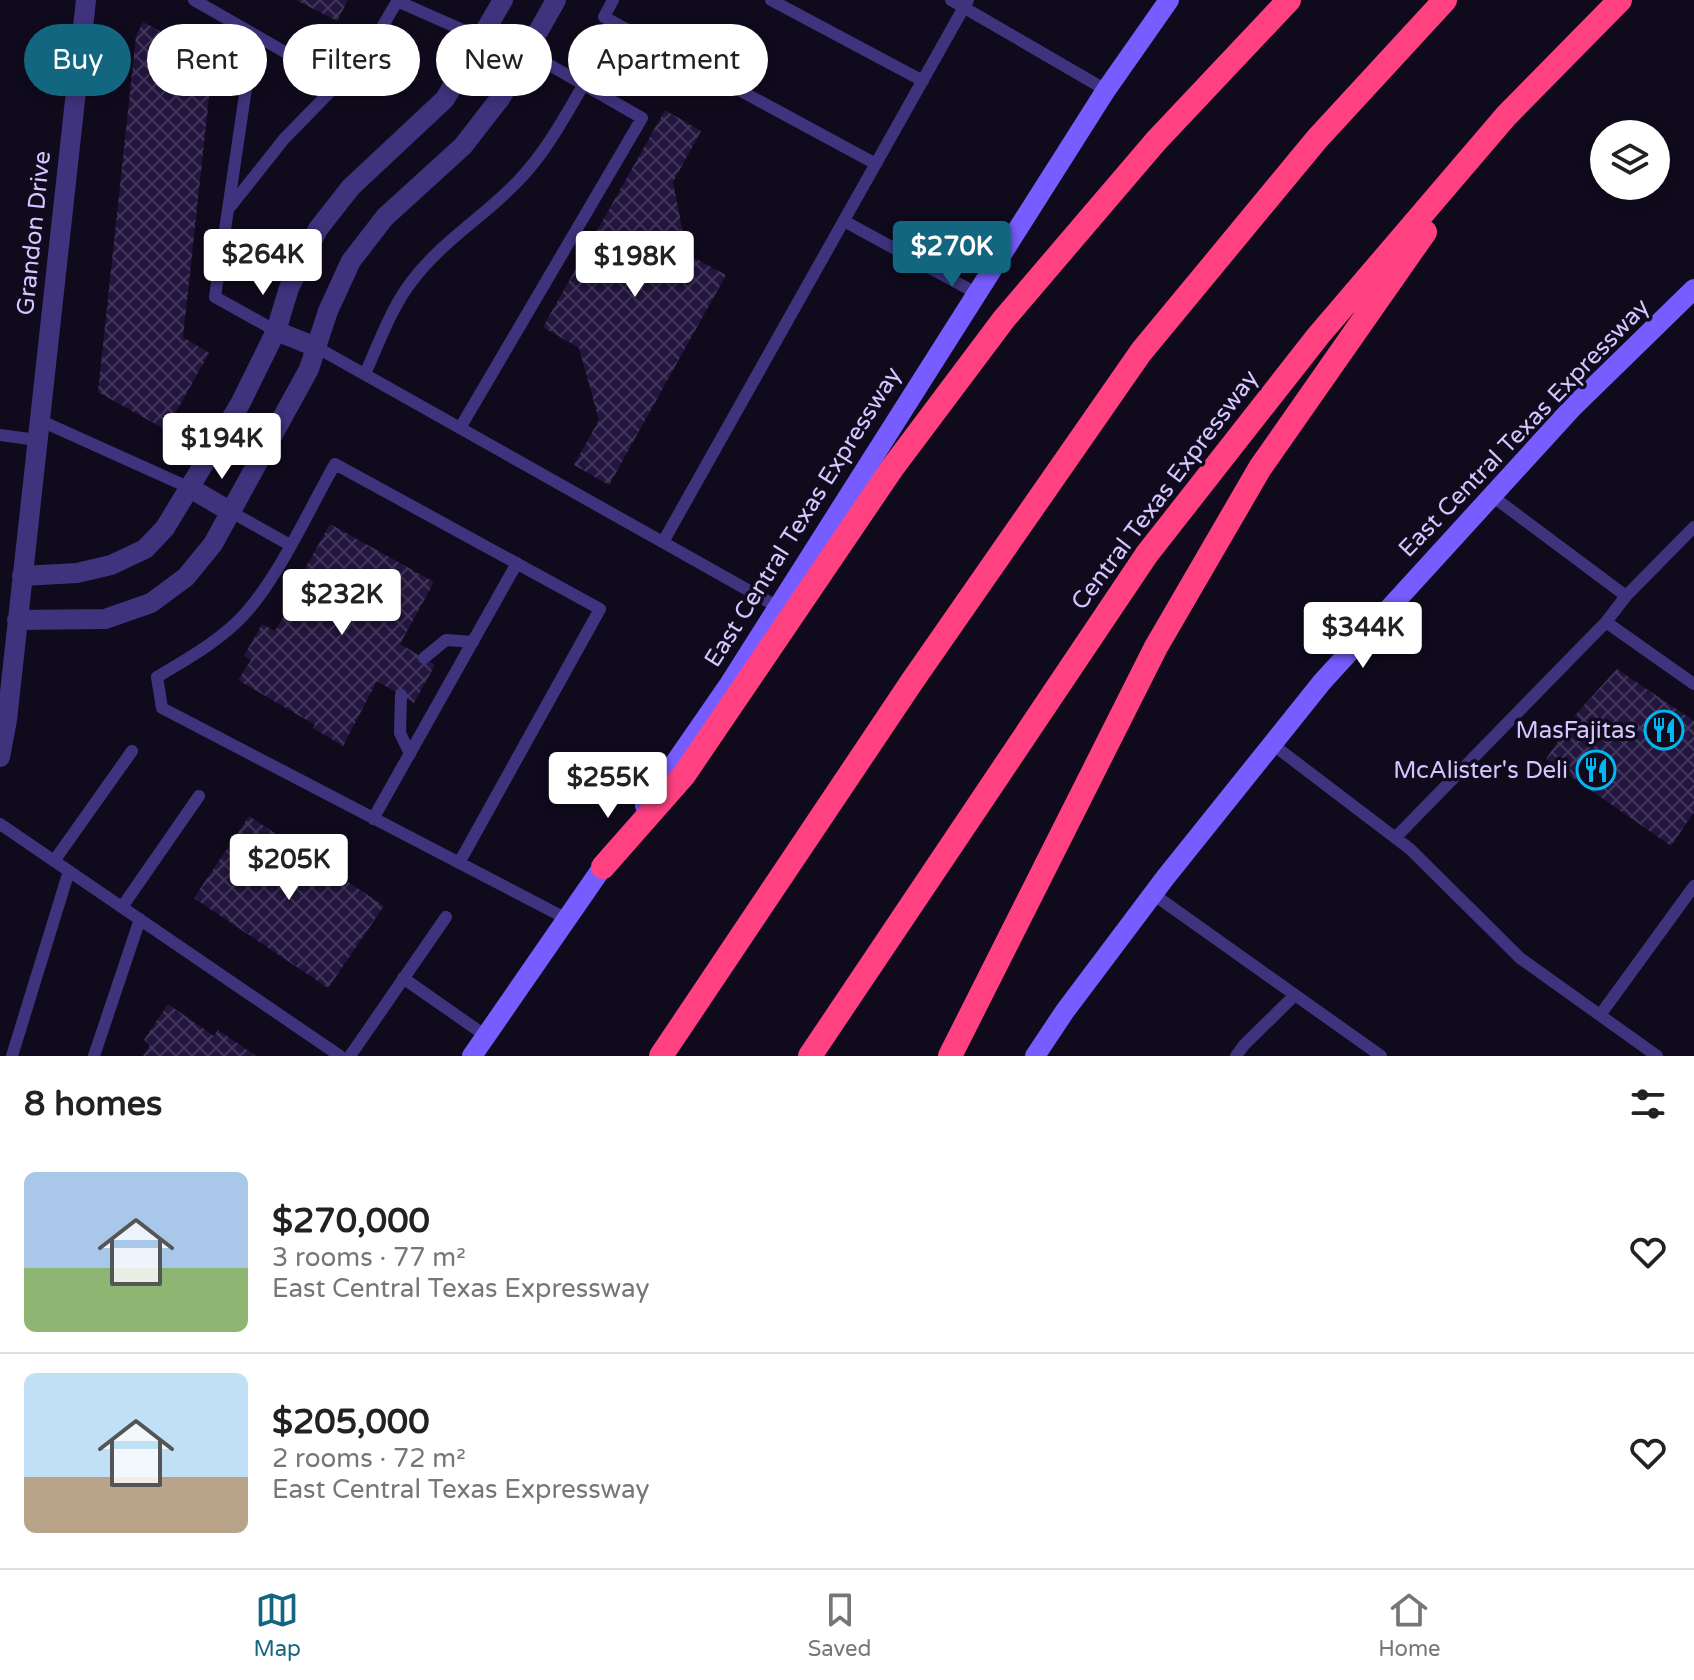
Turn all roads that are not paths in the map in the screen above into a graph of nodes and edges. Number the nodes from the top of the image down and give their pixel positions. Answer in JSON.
{"nodes":[{"id":1,"x":86,"y":0,"type":"edge"},
{"id":2,"x":194,"y":0,"type":"edge"},
{"id":3,"x":398,"y":0,"type":"edge"},
{"id":4,"x":503,"y":0,"type":"edge"},
{"id":5,"x":556,"y":0,"type":"edge"},
{"id":6,"x":613,"y":0,"type":"edge"},
{"id":7,"x":771,"y":0,"type":"edge"},
{"id":8,"x":951,"y":0,"type":"edge"},
{"id":9,"x":1169,"y":0,"type":"edge"},
{"id":10,"x":1289,"y":0,"type":"edge"},
{"id":11,"x":1445,"y":0,"type":"edge"},
{"id":12,"x":1620,"y":0,"type":"edge"},
{"id":13,"x":966,"y":4,"type":"edge"},
{"id":14,"x":384,"y":24,"type":"edge"},
{"id":15,"x":450,"y":24,"type":"edge"},
{"id":16,"x":489,"y":24,"type":"edge"},
{"id":17,"x":543,"y":24,"type":"edge"},
{"id":18,"x":283,"y":51,"type":"edge"},
{"id":19,"x":923,"y":81,"type":"junction"},
{"id":20,"x":1106,"y":90,"type":"junction"},
{"id":21,"x":245,"y":96,"type":"edge"},
{"id":22,"x":326,"y":96,"type":"edge"},
{"id":23,"x":447,"y":96,"type":"edge"},
{"id":24,"x":502,"y":96,"type":"edge"},
{"id":25,"x":577,"y":96,"type":"edge"},
{"id":26,"x":604,"y":96,"type":"edge"},
{"id":27,"x":1506,"y":116,"type":"junction"},
{"id":28,"x":876,"y":164,"type":"junction"},
{"id":29,"x":228,"y":210,"type":"junction"},
{"id":30,"x":844,"y":221,"type":"junction"},
{"id":31,"x":1694,"y":289,"type":"edge"},
{"id":32,"x":976,"y":293,"type":"junction"},
{"id":33,"x":276,"y":331,"type":"junction"},
{"id":34,"x":316,"y":347,"type":"junction"},
{"id":35,"x":365,"y":374,"type":"junction"},
{"id":36,"x":460,"y":428,"type":"junction"},
{"id":37,"x":38,"y":430,"type":"junction"},
{"id":38,"x":0,"y":435,"type":"edge"},
{"id":39,"x":190,"y":488,"type":"junction"},
{"id":40,"x":1492,"y":496,"type":"junction"},
{"id":41,"x":231,"y":512,"type":"junction"},
{"id":42,"x":1694,"y":527,"type":"edge"},
{"id":43,"x":663,"y":542,"type":"junction"},
{"id":44,"x":290,"y":545,"type":"junction"},
{"id":45,"x":517,"y":563,"type":"junction"},
{"id":46,"x":22,"y":576,"type":"junction"},
{"id":47,"x":1626,"y":596,"type":"junction"},
{"id":48,"x":778,"y":607,"type":"junction"},
{"id":49,"x":17,"y":620,"type":"junction"},
{"id":50,"x":1606,"y":622,"type":"junction"},
{"id":51,"x":473,"y":642,"type":"junction"},
{"id":52,"x":424,"y":658,"type":"dead end"},
{"id":53,"x":1694,"y":684,"type":"edge"},
{"id":54,"x":401,"y":695,"type":"dead end"},
{"id":55,"x":1272,"y":744,"type":"junction"},
{"id":56,"x":132,"y":751,"type":"dead end"},
{"id":57,"x":410,"y":754,"type":"junction"},
{"id":58,"x":0,"y":757,"type":"edge"},
{"id":59,"x":199,"y":796,"type":"dead end"},
{"id":60,"x":373,"y":819,"type":"junction"},
{"id":61,"x":0,"y":824,"type":"edge"},
{"id":62,"x":1395,"y":838,"type":"junction"},
{"id":63,"x":54,"y":861,"type":"junction"},
{"id":64,"x":459,"y":863,"type":"junction"},
{"id":65,"x":603,"y":867,"type":"junction"},
{"id":66,"x":69,"y":871,"type":"junction"},
{"id":67,"x":1694,"y":886,"type":"edge"},
{"id":68,"x":1153,"y":894,"type":"junction"},
{"id":69,"x":122,"y":907,"type":"junction"},
{"id":70,"x":446,"y":917,"type":"dead end"},
{"id":71,"x":140,"y":919,"type":"junction"},
{"id":72,"x":567,"y":919,"type":"junction"},
{"id":73,"x":403,"y":978,"type":"junction"},
{"id":74,"x":1295,"y":995,"type":"junction"},
{"id":75,"x":1600,"y":1015,"type":"junction"},
{"id":76,"x":486,"y":1036,"type":"junction"},
{"id":77,"x":12,"y":1056,"type":"edge"},
{"id":78,"x":94,"y":1056,"type":"edge"},
{"id":79,"x":340,"y":1056,"type":"edge"},
{"id":80,"x":350,"y":1056,"type":"edge"},
{"id":81,"x":472,"y":1056,"type":"edge"},
{"id":82,"x":661,"y":1056,"type":"edge"},
{"id":83,"x":810,"y":1056,"type":"edge"},
{"id":84,"x":950,"y":1056,"type":"edge"},
{"id":85,"x":1035,"y":1056,"type":"edge"},
{"id":86,"x":1236,"y":1056,"type":"edge"},
{"id":87,"x":1381,"y":1056,"type":"edge"},
{"id":88,"x":1657,"y":1056,"type":"edge"}],
"edges":[{"from":1,"to":37,"type":"street","name":"Grandon Drive"},
{"from":2,"to":18,"type":"lane"},
{"from":3,"to":14,"type":"lane"},
{"from":3,"to":15,"type":"lane"},
{"from":4,"to":16,"type":"street"},
{"from":5,"to":17,"type":"street"},
{"from":6,"to":28,"type":"lane"},
{"from":7,"to":19,"type":"lane"},
{"from":8,"to":13,"type":"lane"},
{"from":9,"to":20,"type":"main road","name":"East Central Texas Expressway"},
{"from":10,"to":65,"type":"highway"},
{"from":11,"to":82,"type":"highway"},
{"from":12,"to":27,"type":"highway","name":"Central Texas Expressway"},
{"from":13,"to":19,"type":"lane"},
{"from":13,"to":20,"type":"lane"},
{"from":19,"to":28,"type":"lane"},
{"from":20,"to":32,"type":"main road","name":"East Central Texas Expressway"},
{"from":21,"to":29,"type":"lane"},
{"from":22,"to":29,"type":"lane"},
{"from":23,"to":33,"type":"street"},
{"from":24,"to":34,"type":"street"},
{"from":25,"to":35,"type":"lane"},
{"from":26,"to":36,"type":"lane"},
{"from":27,"to":83,"type":"highway","name":"Central Texas Expressway"},
{"from":27,"to":84,"type":"highway"},
{"from":28,"to":30,"type":"lane"},
{"from":29,"to":33,"type":"lane"},
{"from":30,"to":32,"type":"lane"},
{"from":30,"to":43,"type":"lane"},
{"from":31,"to":40,"type":"main road","name":"East Central Texas Expressway"},
{"from":32,"to":48,"type":"main road","name":"East Central Texas Expressway"},
{"from":33,"to":34,"type":"street"},
{"from":33,"to":39,"type":"street"},
{"from":34,"to":35,"type":"lane"},
{"from":34,"to":41,"type":"street"},
{"from":35,"to":36,"type":"lane"},
{"from":36,"to":43,"type":"lane"},
{"from":37,"to":38,"type":"lane"},
{"from":37,"to":39,"type":"lane"},
{"from":37,"to":46,"type":"street","name":"Grandon Drive"},
{"from":39,"to":41,"type":"street"},
{"from":39,"to":46,"type":"street"},
{"from":40,"to":47,"type":"lane"},
{"from":40,"to":55,"type":"main road","name":"East Central Texas Expressway"},
{"from":41,"to":44,"type":"lane"},
{"from":41,"to":49,"type":"street"},
{"from":42,"to":47,"type":"lane"},
{"from":43,"to":48,"type":"lane"},
{"from":44,"to":45,"type":"lane"},
{"from":44,"to":60,"type":"lane"},
{"from":45,"to":51,"type":"lane"},
{"from":45,"to":64,"type":"lane"},
{"from":46,"to":49,"type":"street","name":"Grandon Drive"},
{"from":47,"to":50,"type":"lane"},
{"from":48,"to":65,"type":"main road","name":"East Central Texas Expressway"},
{"from":49,"to":58,"type":"street","name":"Grandon Drive"},
{"from":50,"to":53,"type":"lane"},
{"from":50,"to":62,"type":"lane"},
{"from":51,"to":52,"type":"lane"},
{"from":51,"to":57,"type":"lane"},
{"from":54,"to":57,"type":"lane"},
{"from":55,"to":62,"type":"lane"},
{"from":55,"to":68,"type":"main road","name":"East Central Texas Expressway"},
{"from":56,"to":63,"type":"lane"},
{"from":57,"to":60,"type":"lane"},
{"from":59,"to":69,"type":"lane"},
{"from":60,"to":64,"type":"lane"},
{"from":61,"to":63,"type":"lane"},
{"from":62,"to":75,"type":"lane"},
{"from":63,"to":66,"type":"lane"},
{"from":64,"to":72,"type":"lane"},
{"from":65,"to":72,"type":"main road","name":"East Central Texas Expressway"},
{"from":66,"to":69,"type":"lane"},
{"from":66,"to":77,"type":"lane"},
{"from":67,"to":75,"type":"lane"},
{"from":68,"to":74,"type":"lane"},
{"from":68,"to":85,"type":"main road","name":"East Central Texas Expressway"},
{"from":69,"to":71,"type":"lane"},
{"from":70,"to":73,"type":"lane"},
{"from":71,"to":78,"type":"lane"},
{"from":71,"to":79,"type":"lane"},
{"from":72,"to":76,"type":"main road","name":"East Central Texas Expressway"},
{"from":73,"to":76,"type":"lane"},
{"from":73,"to":80,"type":"lane"},
{"from":74,"to":86,"type":"lane"},
{"from":74,"to":87,"type":"lane"},
{"from":75,"to":88,"type":"lane"},
{"from":76,"to":81,"type":"main road","name":"East Central Texas Expressway"}]}
